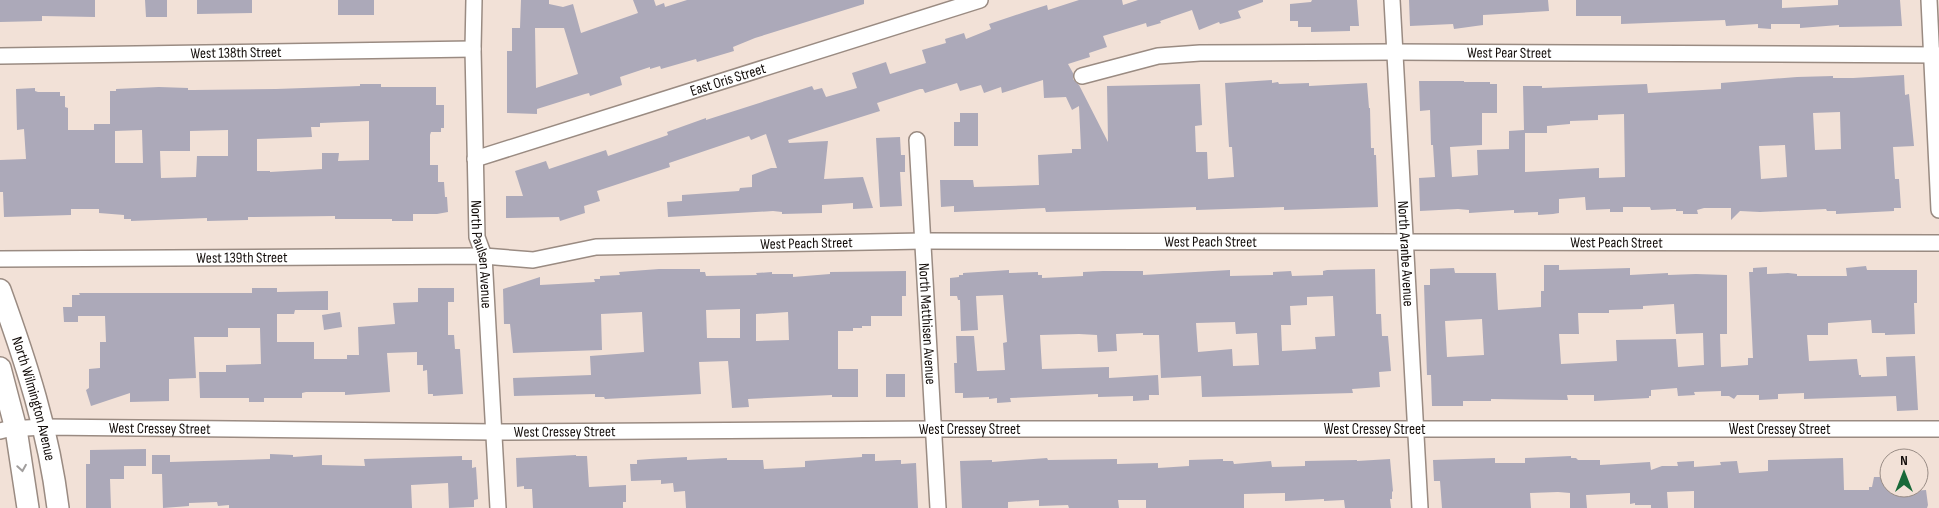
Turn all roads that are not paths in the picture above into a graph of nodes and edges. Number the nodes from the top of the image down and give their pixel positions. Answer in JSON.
{"nodes":[{"id":1,"x":474,"y":0,"type":"edge"},
{"id":2,"x":980,"y":0,"type":"edge"},
{"id":3,"x":1392,"y":0,"type":"edge"},
{"id":4,"x":1929,"y":0,"type":"edge"},
{"id":5,"x":473,"y":48,"type":"junction"},
{"id":6,"x":1394,"y":52,"type":"junction"},
{"id":7,"x":1935,"y":55,"type":"edge"},
{"id":8,"x":0,"y":56,"type":"edge"},
{"id":9,"x":1082,"y":76,"type":"dead end"},
{"id":10,"x":917,"y":140,"type":"dead end"},
{"id":11,"x":475,"y":159,"type":"junction"},
{"id":12,"x":1939,"y":210,"type":"edge"},
{"id":13,"x":923,"y":241,"type":"junction"},
{"id":14,"x":1405,"y":241,"type":"junction"},
{"id":15,"x":1939,"y":243,"type":"edge"},
{"id":16,"x":484,"y":256,"type":"junction"},
{"id":17,"x":0,"y":260,"type":"edge"},
{"id":18,"x":0,"y":290,"type":"edge"},
{"id":19,"x":0,"y":368,"type":"edge"},
{"id":20,"x":44,"y":427,"type":"junction"},
{"id":21,"x":934,"y":428,"type":"junction"},
{"id":22,"x":1415,"y":428,"type":"junction"},
{"id":23,"x":1939,"y":428,"type":"edge"},
{"id":24,"x":8,"y":430,"type":"edge"},
{"id":25,"x":494,"y":432,"type":"junction"},
{"id":26,"x":28,"y":508,"type":"edge"},
{"id":27,"x":58,"y":508,"type":"edge"},
{"id":28,"x":498,"y":508,"type":"edge"},
{"id":29,"x":938,"y":508,"type":"edge"},
{"id":30,"x":1420,"y":508,"type":"edge"}],
"edges":[{"from":1,"to":5,"type":"street","name":"North Paulsen Avenue"},
{"from":2,"to":11,"type":"street","name":"East Oris Street"},
{"from":3,"to":6,"type":"street","name":"North Aranbe Avenue"},
{"from":4,"to":7,"type":"street"},
{"from":5,"to":8,"type":"street","name":"West 138th Street"},
{"from":5,"to":11,"type":"street","name":"North Paulsen Avenue"},
{"from":6,"to":7,"type":"street","name":"West Pear Street"},
{"from":6,"to":9,"type":"street","name":"West Pear Street"},
{"from":6,"to":14,"type":"street","name":"North Aranbe Avenue"},
{"from":7,"to":12,"type":"street"},
{"from":10,"to":13,"type":"street","name":"North Matthisen Avenue"},
{"from":11,"to":16,"type":"street","name":"North Paulsen Avenue"},
{"from":13,"to":14,"type":"street","name":"West Peach Street"},
{"from":13,"to":16,"type":"street","name":"West Peach Street"},
{"from":13,"to":21,"type":"street","name":"North Matthisen Avenue"},
{"from":14,"to":15,"type":"street","name":"West Peach Street"},
{"from":14,"to":22,"type":"street","name":"North Aranbe Avenue"},
{"from":16,"to":17,"type":"street","name":"West 139th Street"},
{"from":16,"to":25,"type":"street","name":"North Paulsen Avenue"},
{"from":18,"to":20,"type":"main road","name":"North Wilmington Avenue"},
{"from":19,"to":24,"type":"main road","name":"North Wilmington Avenue"},
{"from":20,"to":24,"type":"street","name":"West Cressey Street"},
{"from":20,"to":25,"type":"street","name":"West Cressey Street"},
{"from":20,"to":27,"type":"main road","name":"North Wilmington Avenue"},
{"from":21,"to":22,"type":"street","name":"West Cressey Street"},
{"from":21,"to":25,"type":"street","name":"West Cressey Street"},
{"from":21,"to":29,"type":"street","name":"North Matthisen Avenue"},
{"from":22,"to":23,"type":"street","name":"West Cressey Street"},
{"from":22,"to":30,"type":"street","name":"North Aranbe Avenue"},
{"from":24,"to":26,"type":"main road","name":"North Wilmington Avenue","one_way":true},
{"from":25,"to":28,"type":"street","name":"North Paulsen Avenue"}]}
